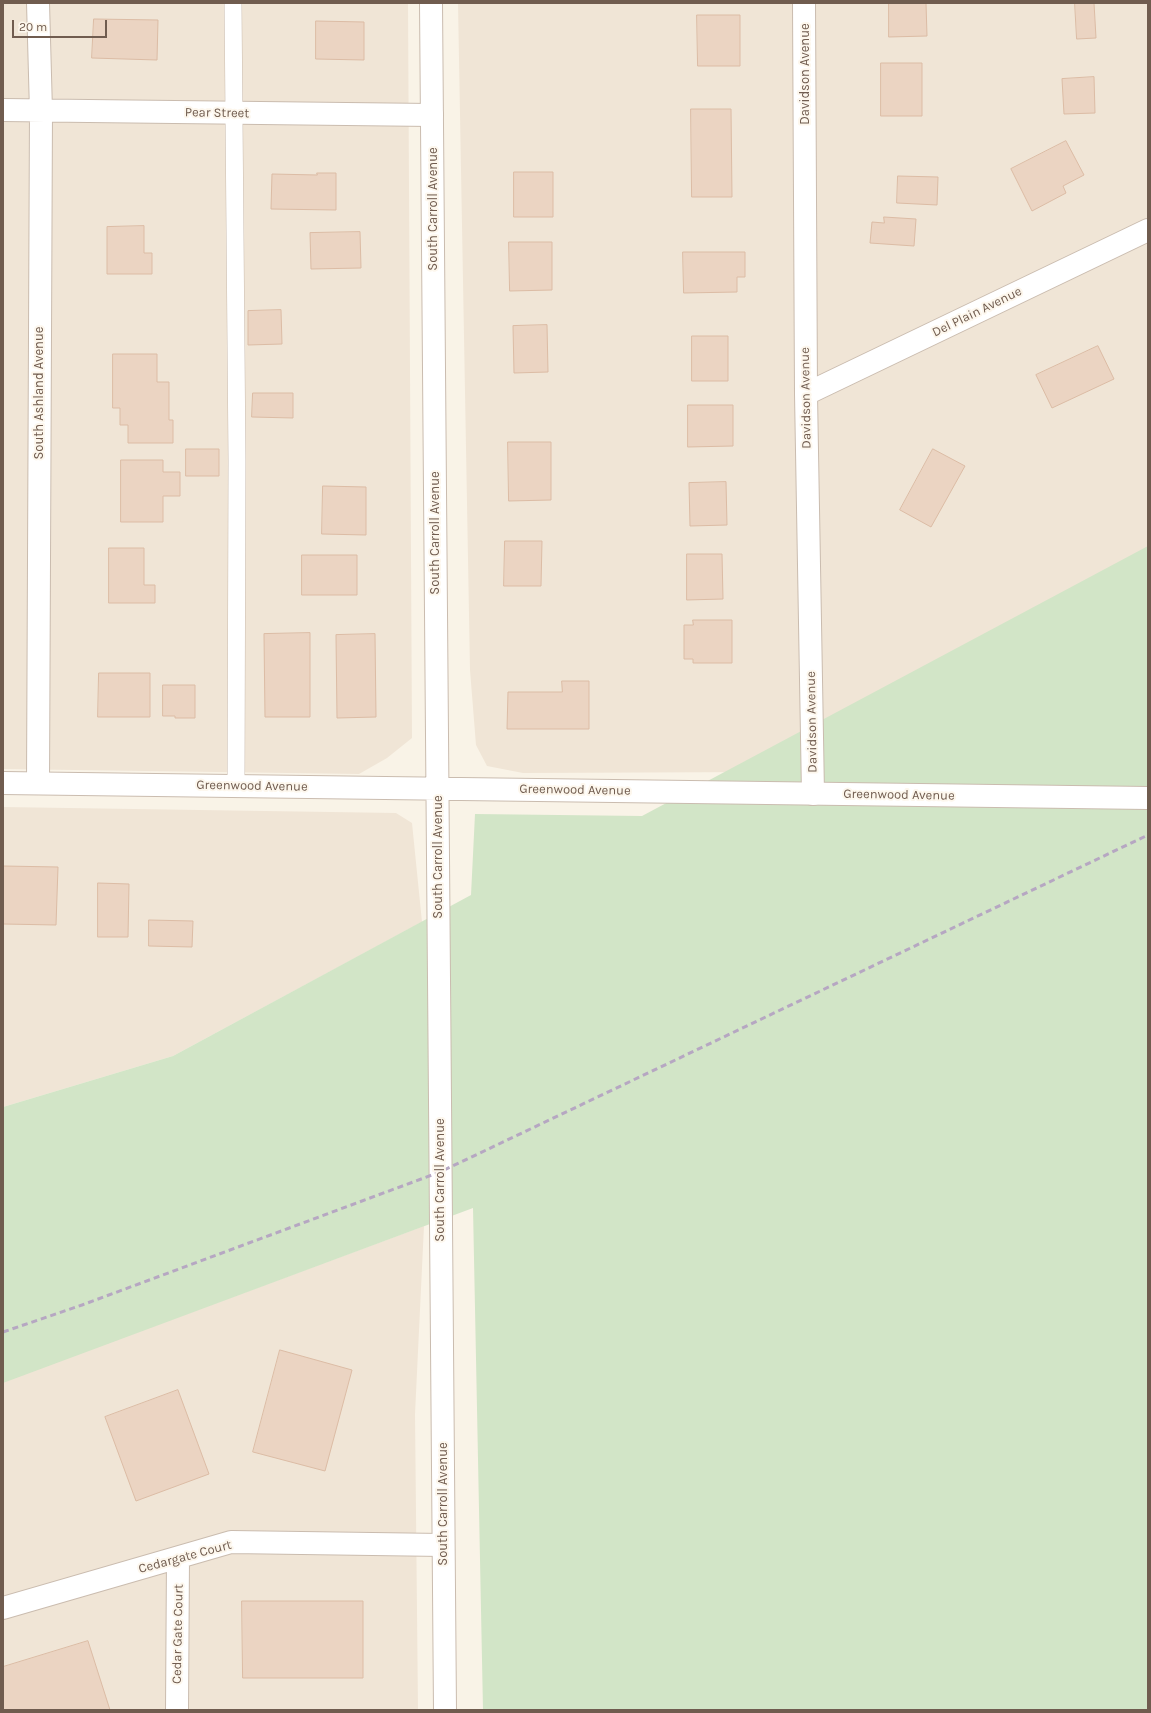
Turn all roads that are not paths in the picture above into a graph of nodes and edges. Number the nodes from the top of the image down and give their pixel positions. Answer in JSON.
{"nodes":[{"id":1,"x":38,"y":3,"type":"edge"},
{"id":2,"x":233,"y":3,"type":"edge"},
{"id":3,"x":431,"y":3,"type":"edge"},
{"id":4,"x":804,"y":3,"type":"edge"},
{"id":5,"x":3,"y":110,"type":"edge"},
{"id":6,"x":41,"y":111,"type":"junction"},
{"id":7,"x":235,"y":113,"type":"junction"},
{"id":8,"x":432,"y":115,"type":"junction"},
{"id":9,"x":1148,"y":230,"type":"edge"},
{"id":10,"x":806,"y":394,"type":"junction"},
{"id":11,"x":3,"y":783,"type":"edge"},
{"id":12,"x":38,"y":783,"type":"junction"},
{"id":13,"x":236,"y":786,"type":"junction"},
{"id":14,"x":437,"y":788,"type":"junction"},
{"id":15,"x":813,"y":794,"type":"junction"},
{"id":16,"x":1148,"y":798,"type":"edge"},
{"id":17,"x":443,"y":1544,"type":"junction"},
{"id":18,"x":178,"y":1558,"type":"junction"},
{"id":19,"x":3,"y":1608,"type":"edge"},
{"id":20,"x":177,"y":1710,"type":"edge"},
{"id":21,"x":445,"y":1710,"type":"edge"}],
"edges":[{"from":1,"to":6,"type":"street","name":"South Ashland Avenue"},
{"from":2,"to":7,"type":"lane"},
{"from":3,"to":8,"type":"street","name":"South Carroll Avenue"},
{"from":4,"to":10,"type":"street","name":"Davidson Avenue"},
{"from":5,"to":6,"type":"street","name":"Pear Street"},
{"from":6,"to":7,"type":"street","name":"Pear Street"},
{"from":6,"to":12,"type":"street","name":"South Ashland Avenue"},
{"from":7,"to":8,"type":"street","name":"Pear Street"},
{"from":7,"to":13,"type":"lane"},
{"from":8,"to":14,"type":"street","name":"South Carroll Avenue"},
{"from":9,"to":10,"type":"street","name":"Del Plain Avenue"},
{"from":10,"to":15,"type":"street","name":"Davidson Avenue"},
{"from":11,"to":12,"type":"street","name":"Greenwood Avenue"},
{"from":12,"to":13,"type":"street","name":"Greenwood Avenue"},
{"from":13,"to":14,"type":"street","name":"Greenwood Avenue"},
{"from":14,"to":15,"type":"street","name":"Greenwood Avenue"},
{"from":14,"to":17,"type":"street","name":"South Carroll Avenue"},
{"from":15,"to":16,"type":"street","name":"Greenwood Avenue"},
{"from":17,"to":18,"type":"street","name":"Cedargate Court"},
{"from":17,"to":21,"type":"street","name":"South Carroll Avenue"},
{"from":18,"to":19,"type":"street","name":"Cedargate Court"},
{"from":18,"to":20,"type":"street","name":"Cedar Gate Court"}]}
